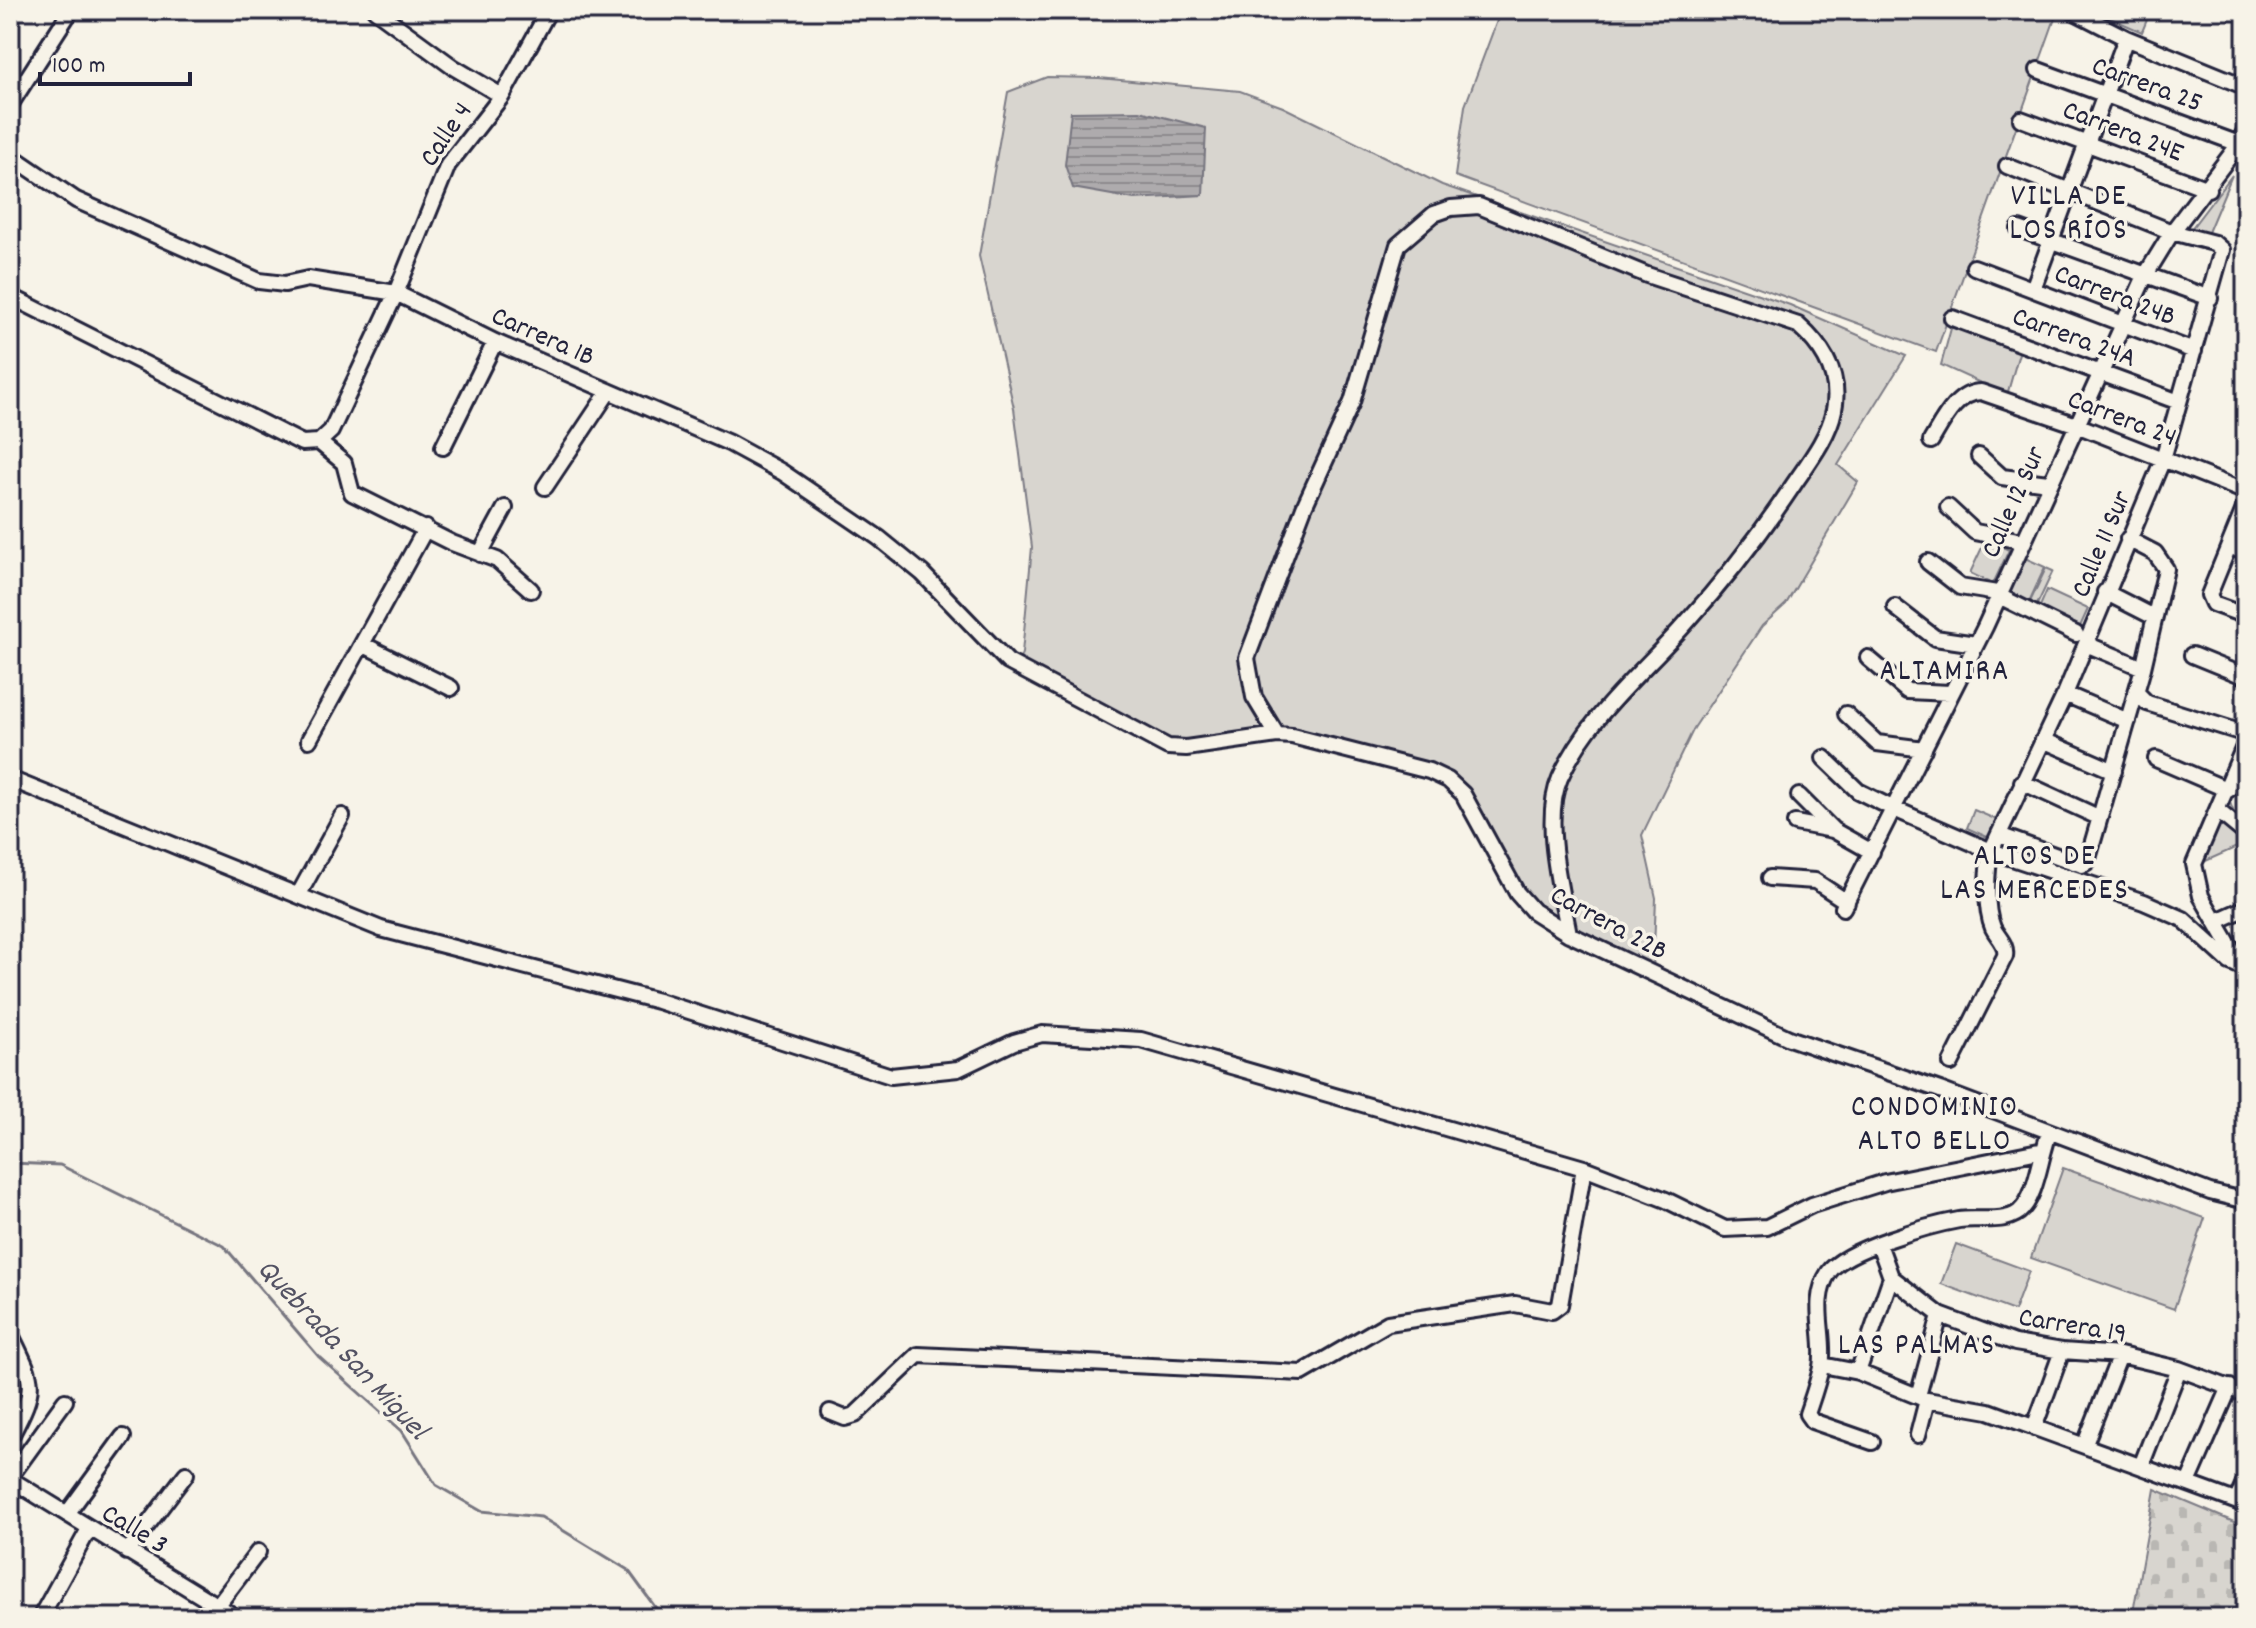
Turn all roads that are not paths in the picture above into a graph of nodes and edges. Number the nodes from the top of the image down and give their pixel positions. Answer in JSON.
{"nodes":[{"id":1,"x":71,"y":10,"type":"edge"},
{"id":2,"x":375,"y":10,"type":"edge"},
{"id":3,"x":549,"y":10,"type":"edge"},
{"id":4,"x":2071,"y":10,"type":"edge"},
{"id":5,"x":2126,"y":38,"type":"junction"},
{"id":6,"x":2038,"y":70,"type":"dead end"},
{"id":7,"x":2246,"y":87,"type":"edge"},
{"id":8,"x":2106,"y":95,"type":"junction"},
{"id":9,"x":502,"y":96,"type":"junction"},
{"id":10,"x":10,"y":105,"type":"edge"},
{"id":11,"x":2021,"y":119,"type":"dead end"},
{"id":12,"x":2246,"y":128,"type":"edge"},
{"id":13,"x":2089,"y":144,"type":"junction"},
{"id":14,"x":2239,"y":144,"type":"junction"},
{"id":15,"x":10,"y":155,"type":"edge"},
{"id":16,"x":2007,"y":166,"type":"dead end"},
{"id":17,"x":2208,"y":189,"type":"junction"},
{"id":18,"x":2070,"y":192,"type":"junction"},
{"id":19,"x":2019,"y":229,"type":"dead end"},
{"id":20,"x":2172,"y":232,"type":"junction"},
{"id":21,"x":2050,"y":242,"type":"junction"},
{"id":22,"x":1974,"y":267,"type":"dead end"},
{"id":23,"x":2145,"y":276,"type":"junction"},
{"id":24,"x":2033,"y":289,"type":"junction"},
{"id":25,"x":396,"y":293,"type":"junction"},
{"id":26,"x":10,"y":296,"type":"edge"},
{"id":27,"x":2210,"y":298,"type":"junction"},
{"id":28,"x":1952,"y":318,"type":"dead end"},
{"id":29,"x":2122,"y":324,"type":"junction"},
{"id":30,"x":495,"y":342,"type":"junction"},
{"id":31,"x":2194,"y":351,"type":"junction"},
{"id":32,"x":2101,"y":372,"type":"junction"},
{"id":33,"x":609,"y":391,"type":"junction"},
{"id":34,"x":2179,"y":402,"type":"junction"},
{"id":35,"x":2074,"y":424,"type":"junction"},
{"id":36,"x":1931,"y":441,"type":"dead end"},
{"id":37,"x":319,"y":442,"type":"junction"},
{"id":38,"x":443,"y":447,"type":"dead end"},
{"id":39,"x":1979,"y":456,"type":"dead end"},
{"id":40,"x":2163,"y":459,"type":"junction"},
{"id":41,"x":2048,"y":483,"type":"junction"},
{"id":42,"x":545,"y":487,"type":"dead end"},
{"id":43,"x":2246,"y":492,"type":"edge"},
{"id":44,"x":2246,"y":504,"type":"edge"},
{"id":45,"x":1948,"y":507,"type":"dead end"},
{"id":46,"x":505,"y":508,"type":"dead end"},
{"id":47,"x":426,"y":528,"type":"junction"},
{"id":48,"x":2128,"y":539,"type":"junction"},
{"id":49,"x":2022,"y":541,"type":"junction"},
{"id":50,"x":2230,"y":546,"type":"junction"},
{"id":51,"x":2246,"y":553,"type":"edge"},
{"id":52,"x":480,"y":554,"type":"junction"},
{"id":53,"x":1928,"y":562,"type":"dead end"},
{"id":54,"x":531,"y":590,"type":"dead end"},
{"id":55,"x":2105,"y":592,"type":"junction"},
{"id":56,"x":1997,"y":594,"type":"junction"},
{"id":57,"x":1895,"y":607,"type":"dead end"},
{"id":58,"x":2246,"y":616,"type":"edge"},
{"id":59,"x":2154,"y":617,"type":"junction"},
{"id":60,"x":2081,"y":639,"type":"junction"},
{"id":61,"x":362,"y":644,"type":"junction"},
{"id":62,"x":1976,"y":644,"type":"junction"},
{"id":63,"x":2192,"y":655,"type":"dead end"},
{"id":64,"x":1868,"y":658,"type":"dead end"},
{"id":65,"x":1008,"y":662,"type":"joint"},
{"id":66,"x":2143,"y":668,"type":"junction"},
{"id":67,"x":2246,"y":677,"type":"edge"},
{"id":68,"x":451,"y":688,"type":"dead end"},
{"id":69,"x":2136,"y":692,"type":"junction"},
{"id":70,"x":1950,"y":693,"type":"junction"},
{"id":71,"x":2065,"y":694,"type":"junction"},
{"id":72,"x":1846,"y":714,"type":"dead end"},
{"id":73,"x":2128,"y":721,"type":"junction"},
{"id":74,"x":2246,"y":734,"type":"edge"},
{"id":75,"x":1277,"y":735,"type":"junction"},
{"id":76,"x":309,"y":740,"type":"dead end"},
{"id":77,"x":2043,"y":740,"type":"junction"},
{"id":78,"x":1924,"y":749,"type":"junction"},
{"id":79,"x":2244,"y":752,"type":"edge"},
{"id":80,"x":1824,"y":758,"type":"dead end"},
{"id":81,"x":2156,"y":759,"type":"dead end"},
{"id":82,"x":2114,"y":771,"type":"junction"},
{"id":83,"x":10,"y":779,"type":"edge"},
{"id":84,"x":2022,"y":782,"type":"junction"},
{"id":85,"x":2228,"y":790,"type":"junction"},
{"id":86,"x":1799,"y":796,"type":"dead end"},
{"id":87,"x":1892,"y":808,"type":"junction"},
{"id":88,"x":2218,"y":811,"type":"junction"},
{"id":89,"x":342,"y":816,"type":"dead end"},
{"id":90,"x":2098,"y":817,"type":"junction"},
{"id":91,"x":1795,"y":823,"type":"dead end"},
{"id":92,"x":1833,"y":830,"type":"junction"},
{"id":93,"x":2246,"y":834,"type":"edge"},
{"id":94,"x":1999,"y":835,"type":"junction"},
{"id":95,"x":1991,"y":851,"type":"junction"},
{"id":96,"x":1872,"y":852,"type":"junction"},
{"id":97,"x":1770,"y":878,"type":"dead end"},
{"id":98,"x":299,"y":894,"type":"junction"},
{"id":99,"x":2246,"y":908,"type":"edge"},
{"id":100,"x":2217,"y":921,"type":"junction"},
{"id":101,"x":1569,"y":934,"type":"junction"},
{"id":102,"x":2244,"y":966,"type":"edge"},
{"id":103,"x":1951,"y":1063,"type":"dead end"},
{"id":104,"x":2049,"y":1132,"type":"junction"},
{"id":105,"x":2044,"y":1150,"type":"junction"},
{"id":106,"x":1584,"y":1168,"type":"junction"},
{"id":107,"x":2246,"y":1201,"type":"edge"},
{"id":108,"x":1879,"y":1244,"type":"junction"},
{"id":109,"x":1891,"y":1277,"type":"junction"},
{"id":110,"x":1940,"y":1315,"type":"junction"},
{"id":111,"x":10,"y":1333,"type":"edge"},
{"id":112,"x":2062,"y":1351,"type":"junction"},
{"id":113,"x":2120,"y":1355,"type":"junction"},
{"id":114,"x":1822,"y":1365,"type":"junction"},
{"id":115,"x":2179,"y":1369,"type":"junction"},
{"id":116,"x":1858,"y":1372,"type":"junction"},
{"id":117,"x":2230,"y":1387,"type":"junction"},
{"id":118,"x":2246,"y":1394,"type":"edge"},
{"id":119,"x":1922,"y":1398,"type":"junction"},
{"id":120,"x":65,"y":1401,"type":"dead end"},
{"id":121,"x":830,"y":1412,"type":"dead end"},
{"id":122,"x":2034,"y":1428,"type":"junction"},
{"id":123,"x":12,"y":1434,"type":"dead end"},
{"id":124,"x":1918,"y":1435,"type":"dead end"},
{"id":125,"x":123,"y":1437,"type":"dead end"},
{"id":126,"x":1872,"y":1442,"type":"dead end"},
{"id":127,"x":2085,"y":1444,"type":"junction"},
{"id":128,"x":2141,"y":1466,"type":"junction"},
{"id":129,"x":186,"y":1474,"type":"dead end"},
{"id":130,"x":10,"y":1478,"type":"edge"},
{"id":131,"x":2246,"y":1479,"type":"edge"},
{"id":132,"x":2188,"y":1483,"type":"junction"},
{"id":133,"x":2241,"y":1502,"type":"edge"},
{"id":134,"x":67,"y":1514,"type":"junction"},
{"id":135,"x":89,"y":1529,"type":"junction"},
{"id":136,"x":127,"y":1552,"type":"junction"},
{"id":137,"x":258,"y":1552,"type":"dead end"},
{"id":138,"x":212,"y":1612,"type":"edge"},
{"id":139,"x":40,"y":1618,"type":"edge"},
{"id":140,"x":237,"y":1618,"type":"edge"}],
"edges":[{"from":1,"to":10,"type":"street"},
{"from":2,"to":9,"type":"street"},
{"from":3,"to":9,"type":"street","name":"Calle 4"},
{"from":4,"to":5,"type":"street"},
{"from":5,"to":7,"type":"street"},
{"from":5,"to":8,"type":"street"},
{"from":6,"to":8,"type":"street","name":"Carrera 25"},
{"from":8,"to":13,"type":"street"},
{"from":8,"to":14,"type":"street","name":"Carrera 25"},
{"from":9,"to":25,"type":"street","name":"Calle 4"},
{"from":11,"to":13,"type":"street","name":"Carrera 24E"},
{"from":12,"to":14,"type":"street","name":"Calle 12 Sur"},
{"from":13,"to":17,"type":"street","name":"Carrera 24E"},
{"from":13,"to":18,"type":"street"},
{"from":14,"to":17,"type":"street","name":"Calle 12 Sur"},
{"from":15,"to":25,"type":"street","name":"Carrera 1B"},
{"from":16,"to":18,"type":"street"},
{"from":17,"to":20,"type":"street","name":"Calle 12 Sur"},
{"from":18,"to":20,"type":"street"},
{"from":18,"to":21,"type":"street"},
{"from":19,"to":21,"type":"street"},
{"from":20,"to":23,"type":"street","name":"Calle 12 Sur"},
{"from":20,"to":27,"type":"street","name":"Calle 11 Sur"},
{"from":21,"to":23,"type":"street"},
{"from":21,"to":24,"type":"street"},
{"from":22,"to":24,"type":"street","name":"Carrera 24B"},
{"from":23,"to":27,"type":"street"},
{"from":23,"to":29,"type":"street","name":"Calle 12 Sur"},
{"from":24,"to":29,"type":"street","name":"Carrera 24B"},
{"from":25,"to":30,"type":"street","name":"Carrera 1B"},
{"from":25,"to":37,"type":"street","name":"Calle 4"},
{"from":26,"to":37,"type":"street"},
{"from":27,"to":31,"type":"street","name":"Calle 11 Sur"},
{"from":28,"to":32,"type":"street","name":"Carrera 24A"},
{"from":29,"to":31,"type":"street","name":"Carrera 24B"},
{"from":29,"to":32,"type":"street","name":"Calle 12 Sur"},
{"from":30,"to":33,"type":"street","name":"Carrera 1B"},
{"from":30,"to":38,"type":"street"},
{"from":31,"to":34,"type":"street","name":"Calle 11 Sur"},
{"from":32,"to":34,"type":"street","name":"Carrera 24A"},
{"from":32,"to":35,"type":"street","name":"Calle 12 Sur"},
{"from":33,"to":42,"type":"street"},
{"from":33,"to":65,"type":"street","name":"Carrera 1B"},
{"from":34,"to":40,"type":"street","name":"Calle 11 Sur"},
{"from":35,"to":36,"type":"street","name":"Carrera 24"},
{"from":35,"to":40,"type":"street","name":"Carrera 24"},
{"from":35,"to":41,"type":"street","name":"Calle 12 Sur"},
{"from":37,"to":47,"type":"street"},
{"from":39,"to":41,"type":"street"},
{"from":40,"to":43,"type":"street","name":"Carrera 24"},
{"from":40,"to":48,"type":"street","name":"Calle 11 Sur"},
{"from":41,"to":49,"type":"street","name":"Calle 12 Sur"},
{"from":44,"to":50,"type":"street"},
{"from":45,"to":49,"type":"street"},
{"from":46,"to":52,"type":"street"},
{"from":47,"to":52,"type":"street"},
{"from":47,"to":61,"type":"street"},
{"from":48,"to":55,"type":"street","name":"Calle 11 Sur"},
{"from":48,"to":59,"type":"street"},
{"from":49,"to":56,"type":"street","name":"Calle 12 Sur"},
{"from":50,"to":51,"type":"street"},
{"from":50,"to":58,"type":"street"},
{"from":52,"to":54,"type":"street"},
{"from":53,"to":56,"type":"street"},
{"from":55,"to":59,"type":"street"},
{"from":55,"to":60,"type":"street","name":"Calle 11 Sur"},
{"from":56,"to":60,"type":"street"},
{"from":56,"to":62,"type":"street","name":"Calle 12 Sur"},
{"from":57,"to":62,"type":"street"},
{"from":59,"to":66,"type":"street"},
{"from":60,"to":66,"type":"street"},
{"from":60,"to":71,"type":"street","name":"Calle 11 Sur"},
{"from":61,"to":68,"type":"street"},
{"from":61,"to":76,"type":"street"},
{"from":62,"to":70,"type":"street","name":"Calle 12 Sur"},
{"from":63,"to":67,"type":"street"},
{"from":64,"to":70,"type":"street"},
{"from":65,"to":75,"type":"street","name":"Carrera 22B"},
{"from":66,"to":69,"type":"street"},
{"from":69,"to":73,"type":"street"},
{"from":69,"to":74,"type":"street"},
{"from":70,"to":78,"type":"street","name":"Calle 12 Sur"},
{"from":71,"to":73,"type":"street"},
{"from":71,"to":77,"type":"street","name":"Calle 11 Sur"},
{"from":72,"to":78,"type":"street"},
{"from":73,"to":82,"type":"street"},
{"from":75,"to":101,"type":"street","name":"Carrera 22B"},
{"from":75,"to":101,"type":"street"},
{"from":77,"to":82,"type":"street"},
{"from":77,"to":84,"type":"street","name":"Calle 11 Sur"},
{"from":78,"to":87,"type":"street","name":"Calle 12 Sur"},
{"from":79,"to":85,"type":"street"},
{"from":80,"to":87,"type":"street"},
{"from":81,"to":85,"type":"street"},
{"from":82,"to":90,"type":"street"},
{"from":83,"to":98,"type":"street"},
{"from":84,"to":90,"type":"street"},
{"from":84,"to":94,"type":"street","name":"Calle 11 Sur"},
{"from":85,"to":88,"type":"street"},
{"from":86,"to":92,"type":"street"},
{"from":87,"to":95,"type":"street"},
{"from":87,"to":96,"type":"street","name":"Calle 12 Sur"},
{"from":88,"to":93,"type":"street"},
{"from":88,"to":100,"type":"street"},
{"from":89,"to":98,"type":"street"},
{"from":90,"to":94,"type":"street"},
{"from":91,"to":92,"type":"street"},
{"from":92,"to":96,"type":"street"},
{"from":94,"to":95,"type":"street","name":"Calle 11 Sur"},
{"from":95,"to":102,"type":"street"},
{"from":95,"to":103,"type":"street"},
{"from":96,"to":97,"type":"street","name":"Calle 12 Sur"},
{"from":98,"to":106,"type":"street"},
{"from":99,"to":100,"type":"street"},
{"from":100,"to":102,"type":"street"},
{"from":101,"to":104,"type":"street","name":"Carrera 22B"},
{"from":104,"to":105,"type":"street"},
{"from":104,"to":107,"type":"street","name":"Carrera 22B"},
{"from":105,"to":106,"type":"street"},
{"from":105,"to":108,"type":"street"},
{"from":106,"to":121,"type":"street"},
{"from":108,"to":109,"type":"street"},
{"from":108,"to":114,"type":"street"},
{"from":109,"to":110,"type":"street","name":"Carrera 19"},
{"from":109,"to":116,"type":"street"},
{"from":110,"to":112,"type":"street","name":"Carrera 19"},
{"from":110,"to":119,"type":"street"},
{"from":111,"to":123,"type":"street"},
{"from":112,"to":113,"type":"street","name":"Carrera 19"},
{"from":112,"to":122,"type":"street"},
{"from":113,"to":115,"type":"street","name":"Carrera 19"},
{"from":113,"to":127,"type":"street"},
{"from":114,"to":116,"type":"street"},
{"from":114,"to":126,"type":"street"},
{"from":115,"to":117,"type":"street","name":"Carrera 19"},
{"from":115,"to":128,"type":"street"},
{"from":116,"to":119,"type":"street"},
{"from":117,"to":118,"type":"street","name":"Carrera 19"},
{"from":117,"to":132,"type":"street"},
{"from":119,"to":122,"type":"street"},
{"from":119,"to":124,"type":"street"},
{"from":120,"to":130,"type":"street"},
{"from":122,"to":127,"type":"street"},
{"from":125,"to":134,"type":"street"},
{"from":127,"to":128,"type":"street"},
{"from":128,"to":132,"type":"street"},
{"from":129,"to":136,"type":"street"},
{"from":130,"to":134,"type":"street","name":"Calle 3"},
{"from":131,"to":133,"type":"street"},
{"from":132,"to":133,"type":"street"},
{"from":134,"to":135,"type":"street","name":"Calle 3"},
{"from":135,"to":136,"type":"street","name":"Calle 3"},
{"from":135,"to":139,"type":"street"},
{"from":136,"to":138,"type":"street","name":"Calle 3"},
{"from":137,"to":138,"type":"street"},
{"from":138,"to":140,"type":"street","name":"Calle 3"}]}
